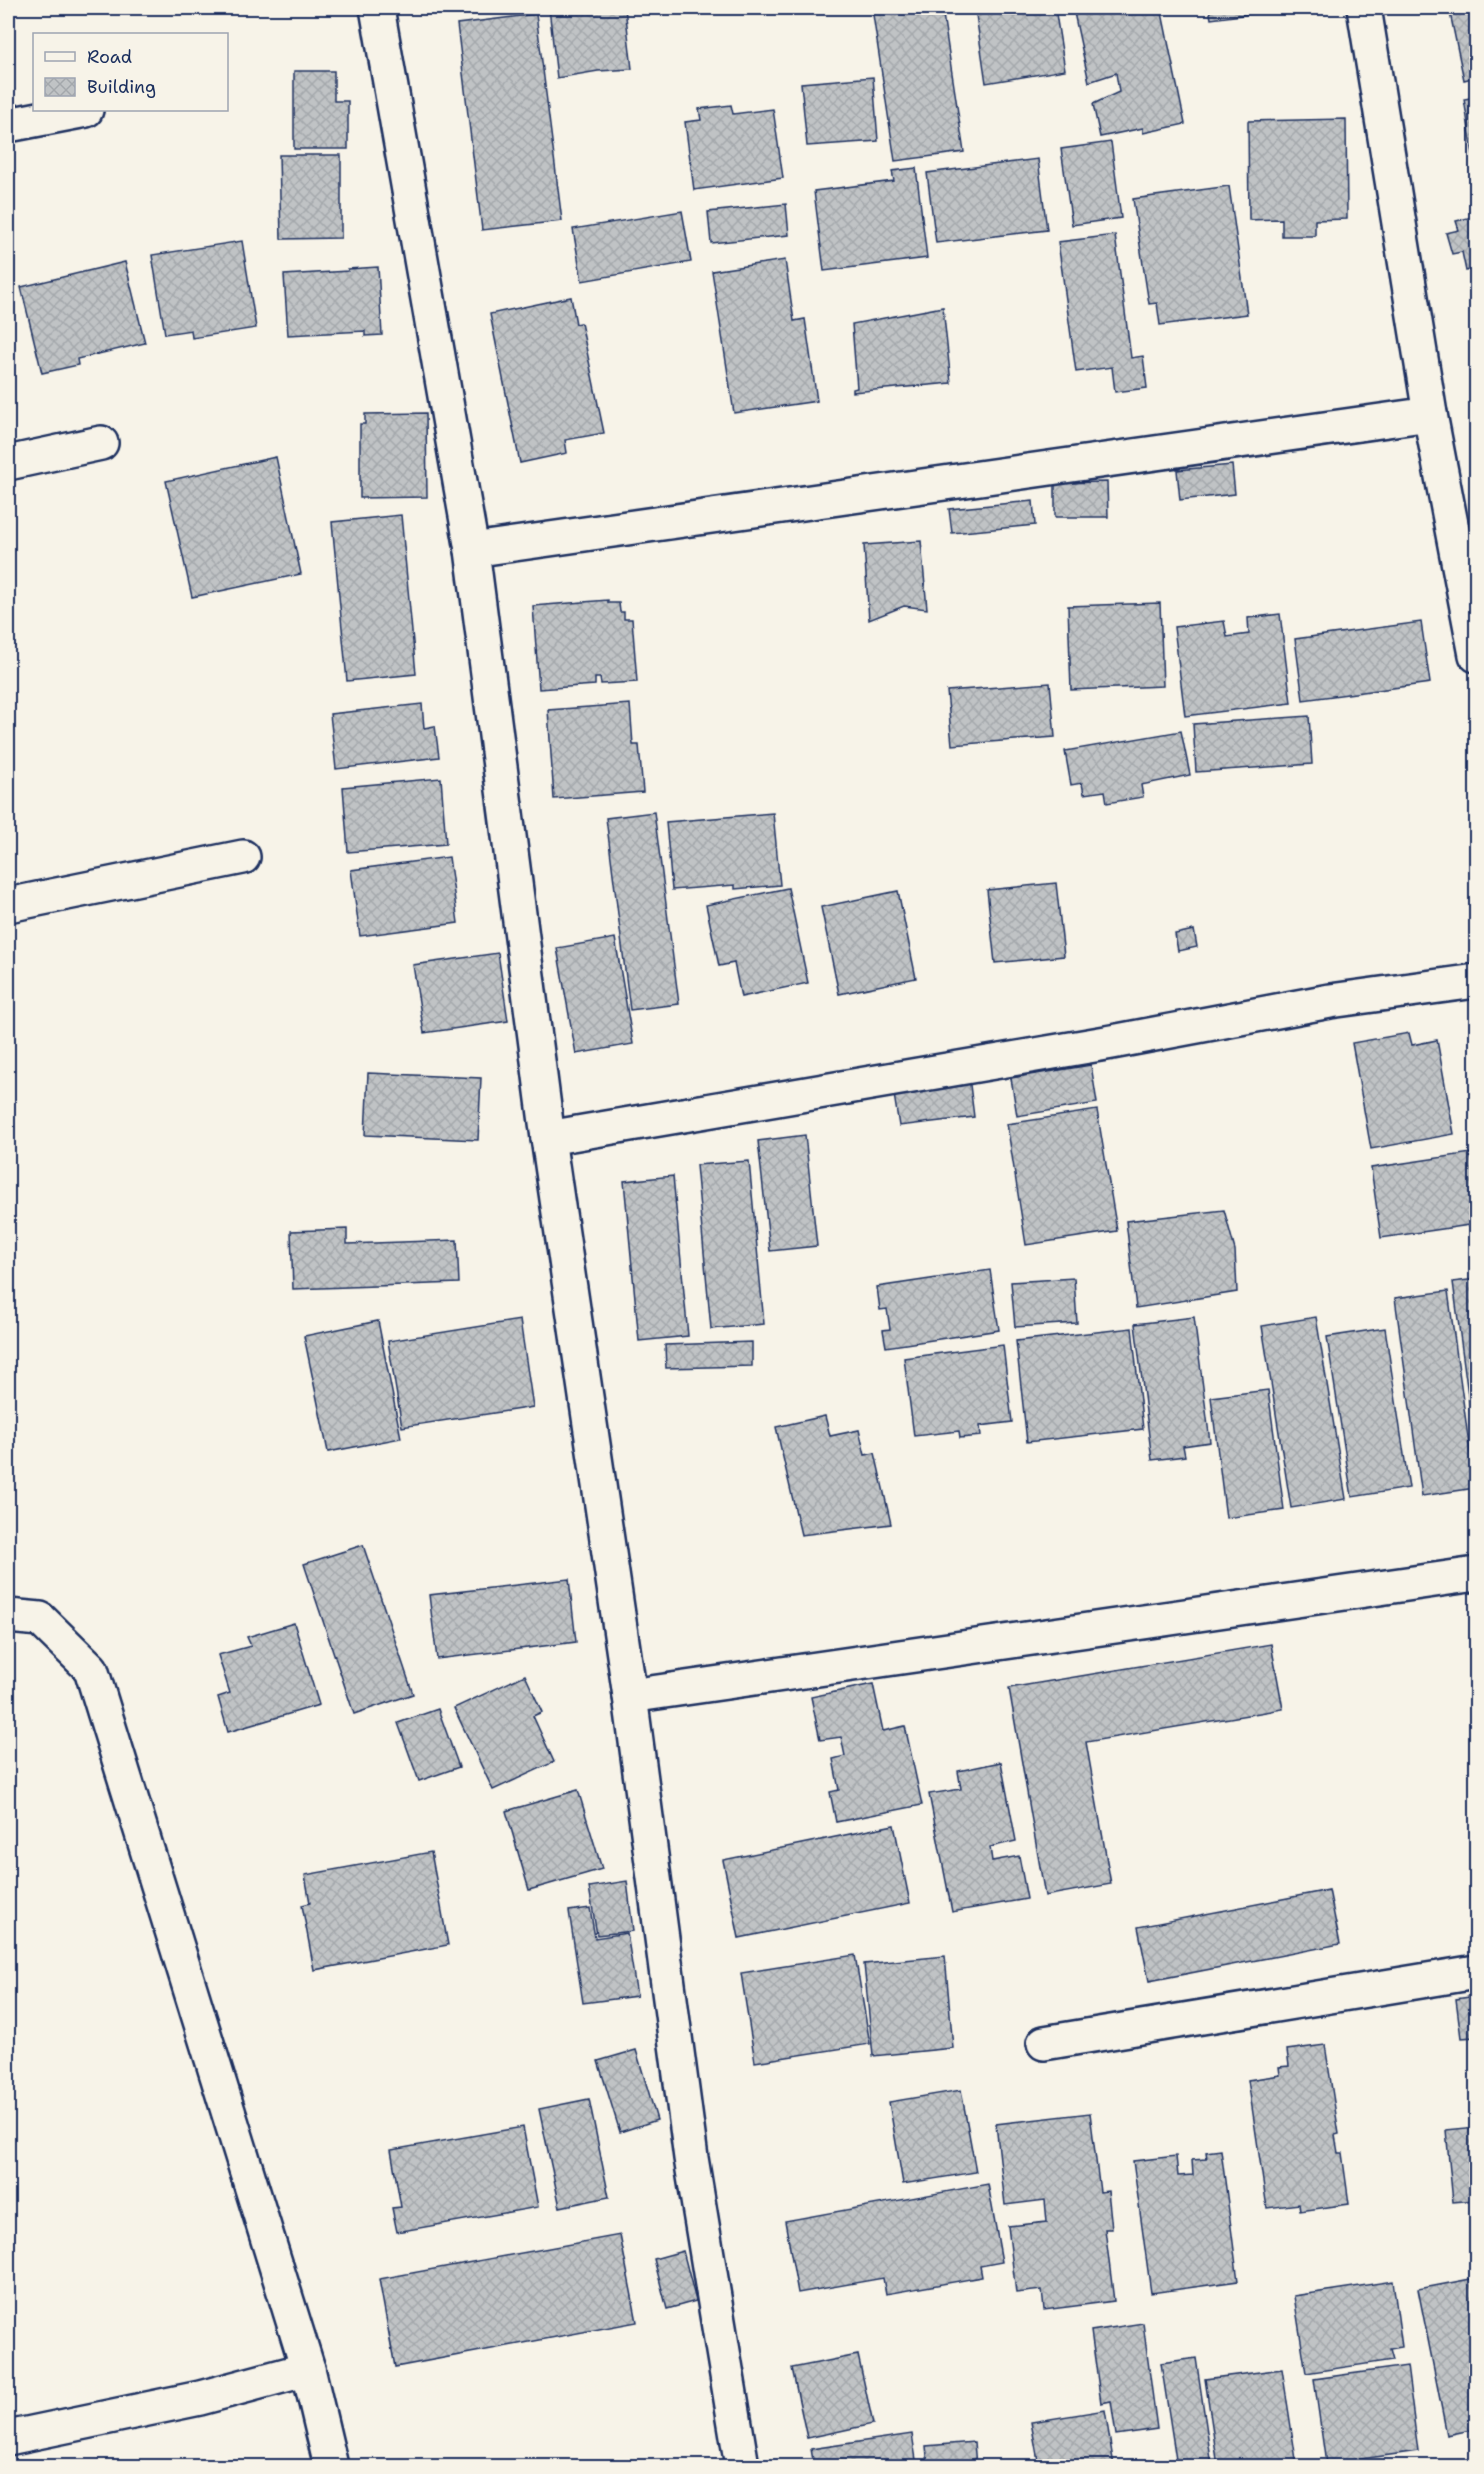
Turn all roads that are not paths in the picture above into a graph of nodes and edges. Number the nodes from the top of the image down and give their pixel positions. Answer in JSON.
{"nodes":[{"id":1,"x":376,"y":8,"type":"edge"},
{"id":2,"x":1364,"y":8,"type":"edge"},
{"id":3,"x":81,"y":111,"type":"edge"},
{"id":4,"x":8,"y":125,"type":"edge"},
{"id":5,"x":1430,"y":414,"type":"junction"},
{"id":6,"x":101,"y":443,"type":"dead end"},
{"id":7,"x":8,"y":463,"type":"edge"},
{"id":8,"x":472,"y":550,"type":"junction"},
{"id":9,"x":1476,"y":655,"type":"edge"},
{"id":10,"x":243,"y":857,"type":"dead end"},
{"id":11,"x":8,"y":905,"type":"edge"},
{"id":12,"x":1476,"y":981,"type":"edge"},
{"id":13,"x":548,"y":1138,"type":"junction"},
{"id":14,"x":1476,"y":1574,"type":"edge"},
{"id":15,"x":8,"y":1616,"type":"edge"},
{"id":16,"x":630,"y":1696,"type":"junction"},
{"id":17,"x":1476,"y":1972,"type":"edge"},
{"id":18,"x":1044,"y":2043,"type":"dead end"},
{"id":19,"x":308,"y":2369,"type":"junction"},
{"id":20,"x":8,"y":2438,"type":"edge"},
{"id":21,"x":331,"y":2466,"type":"edge"},
{"id":22,"x":742,"y":2466,"type":"edge"}],
"edges":[{"from":1,"to":8,"type":"street"},
{"from":2,"to":5,"type":"street"},
{"from":3,"to":4,"type":"street"},
{"from":5,"to":8,"type":"street"},
{"from":5,"to":9,"type":"street"},
{"from":6,"to":7,"type":"street"},
{"from":8,"to":13,"type":"street"},
{"from":10,"to":11,"type":"street"},
{"from":12,"to":13,"type":"street"},
{"from":13,"to":16,"type":"street"},
{"from":14,"to":16,"type":"street"},
{"from":15,"to":19,"type":"street"},
{"from":16,"to":22,"type":"street"},
{"from":17,"to":18,"type":"street"},
{"from":19,"to":20,"type":"street"},
{"from":19,"to":21,"type":"street"}]}
